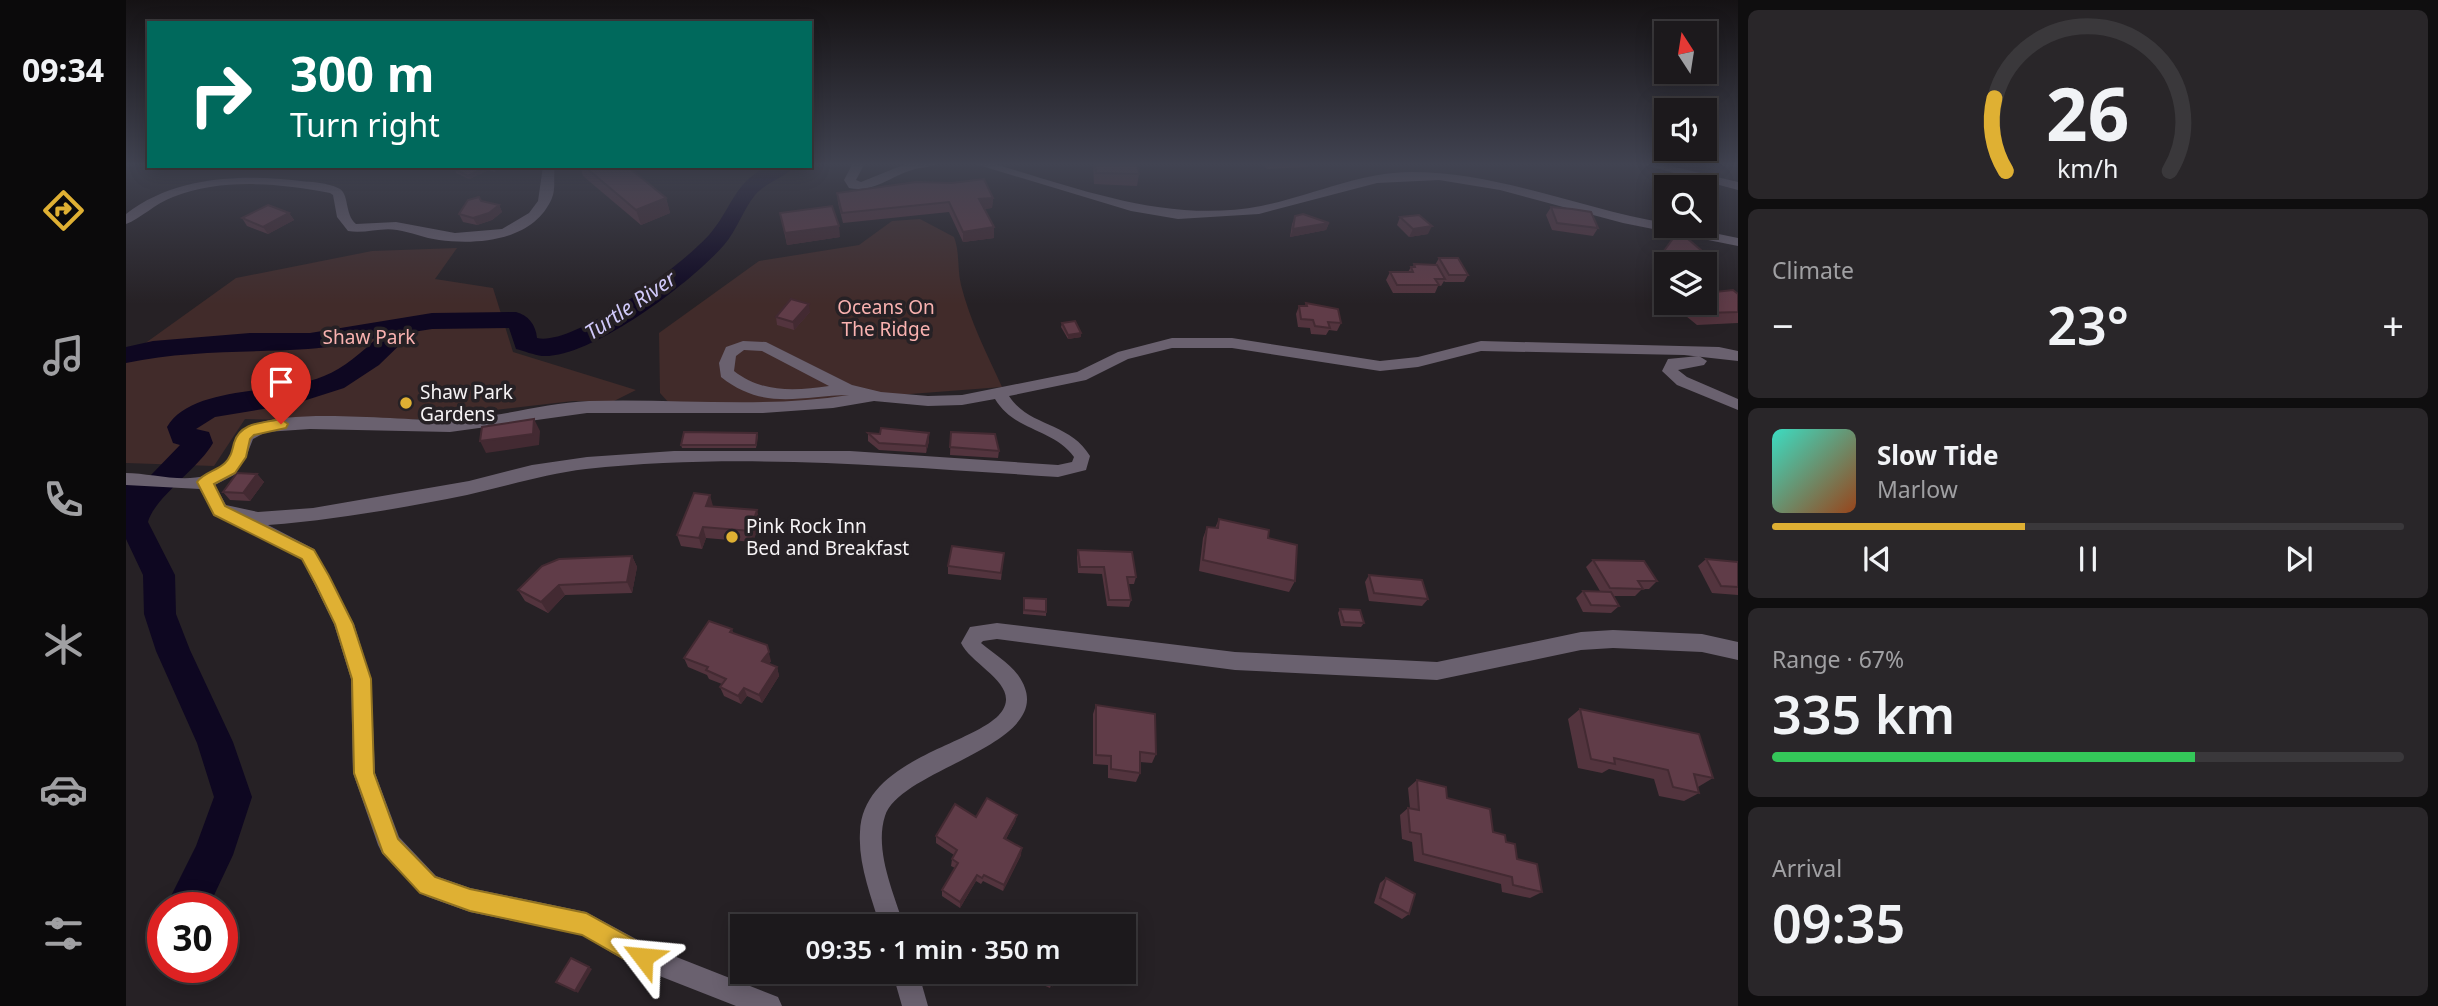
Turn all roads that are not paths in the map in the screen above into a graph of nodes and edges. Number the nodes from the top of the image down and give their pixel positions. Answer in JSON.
{"nodes":[{"id":1,"x":341,"y":210,"type":"edge"},
{"id":2,"x":539,"y":210,"type":"edge"},
{"id":3,"x":1147,"y":210,"type":"edge"},
{"id":4,"x":1259,"y":210,"type":"edge"},
{"id":5,"x":1587,"y":210,"type":"edge"},
{"id":6,"x":1738,"y":242,"type":"edge"},
{"id":7,"x":1738,"y":356,"type":"edge"},
{"id":8,"x":1738,"y":363,"type":"edge"},
{"id":9,"x":847,"y":388,"type":"junction"},
{"id":10,"x":999,"y":393,"type":"junction"},
{"id":11,"x":874,"y":396,"type":"junction"},
{"id":12,"x":1738,"y":405,"type":"edge"},
{"id":13,"x":126,"y":479,"type":"edge"},
{"id":14,"x":205,"y":482,"type":"junction"},
{"id":15,"x":233,"y":515,"type":"junction"},
{"id":16,"x":1738,"y":651,"type":"edge"},
{"id":17,"x":889,"y":914,"type":"edge"},
{"id":18,"x":909,"y":984,"type":"edge"},
{"id":19,"x":769,"y":1006,"type":"edge"},
{"id":20,"x":915,"y":1006,"type":"edge"}],
"edges":[{"from":1,"to":2,"type":"street"},
{"from":3,"to":4,"type":"street"},
{"from":5,"to":6,"type":"street"},
{"from":7,"to":10,"type":"street"},
{"from":8,"to":12,"type":"street"},
{"from":9,"to":9,"type":"street"},
{"from":9,"to":11,"type":"street"},
{"from":10,"to":11,"type":"street"},
{"from":10,"to":15,"type":"street"},
{"from":11,"to":14,"type":"street"},
{"from":13,"to":14,"type":"street"},
{"from":14,"to":15,"type":"street"},
{"from":15,"to":19,"type":"street"},
{"from":16,"to":17,"type":"street"},
{"from":18,"to":20,"type":"street"}]}
